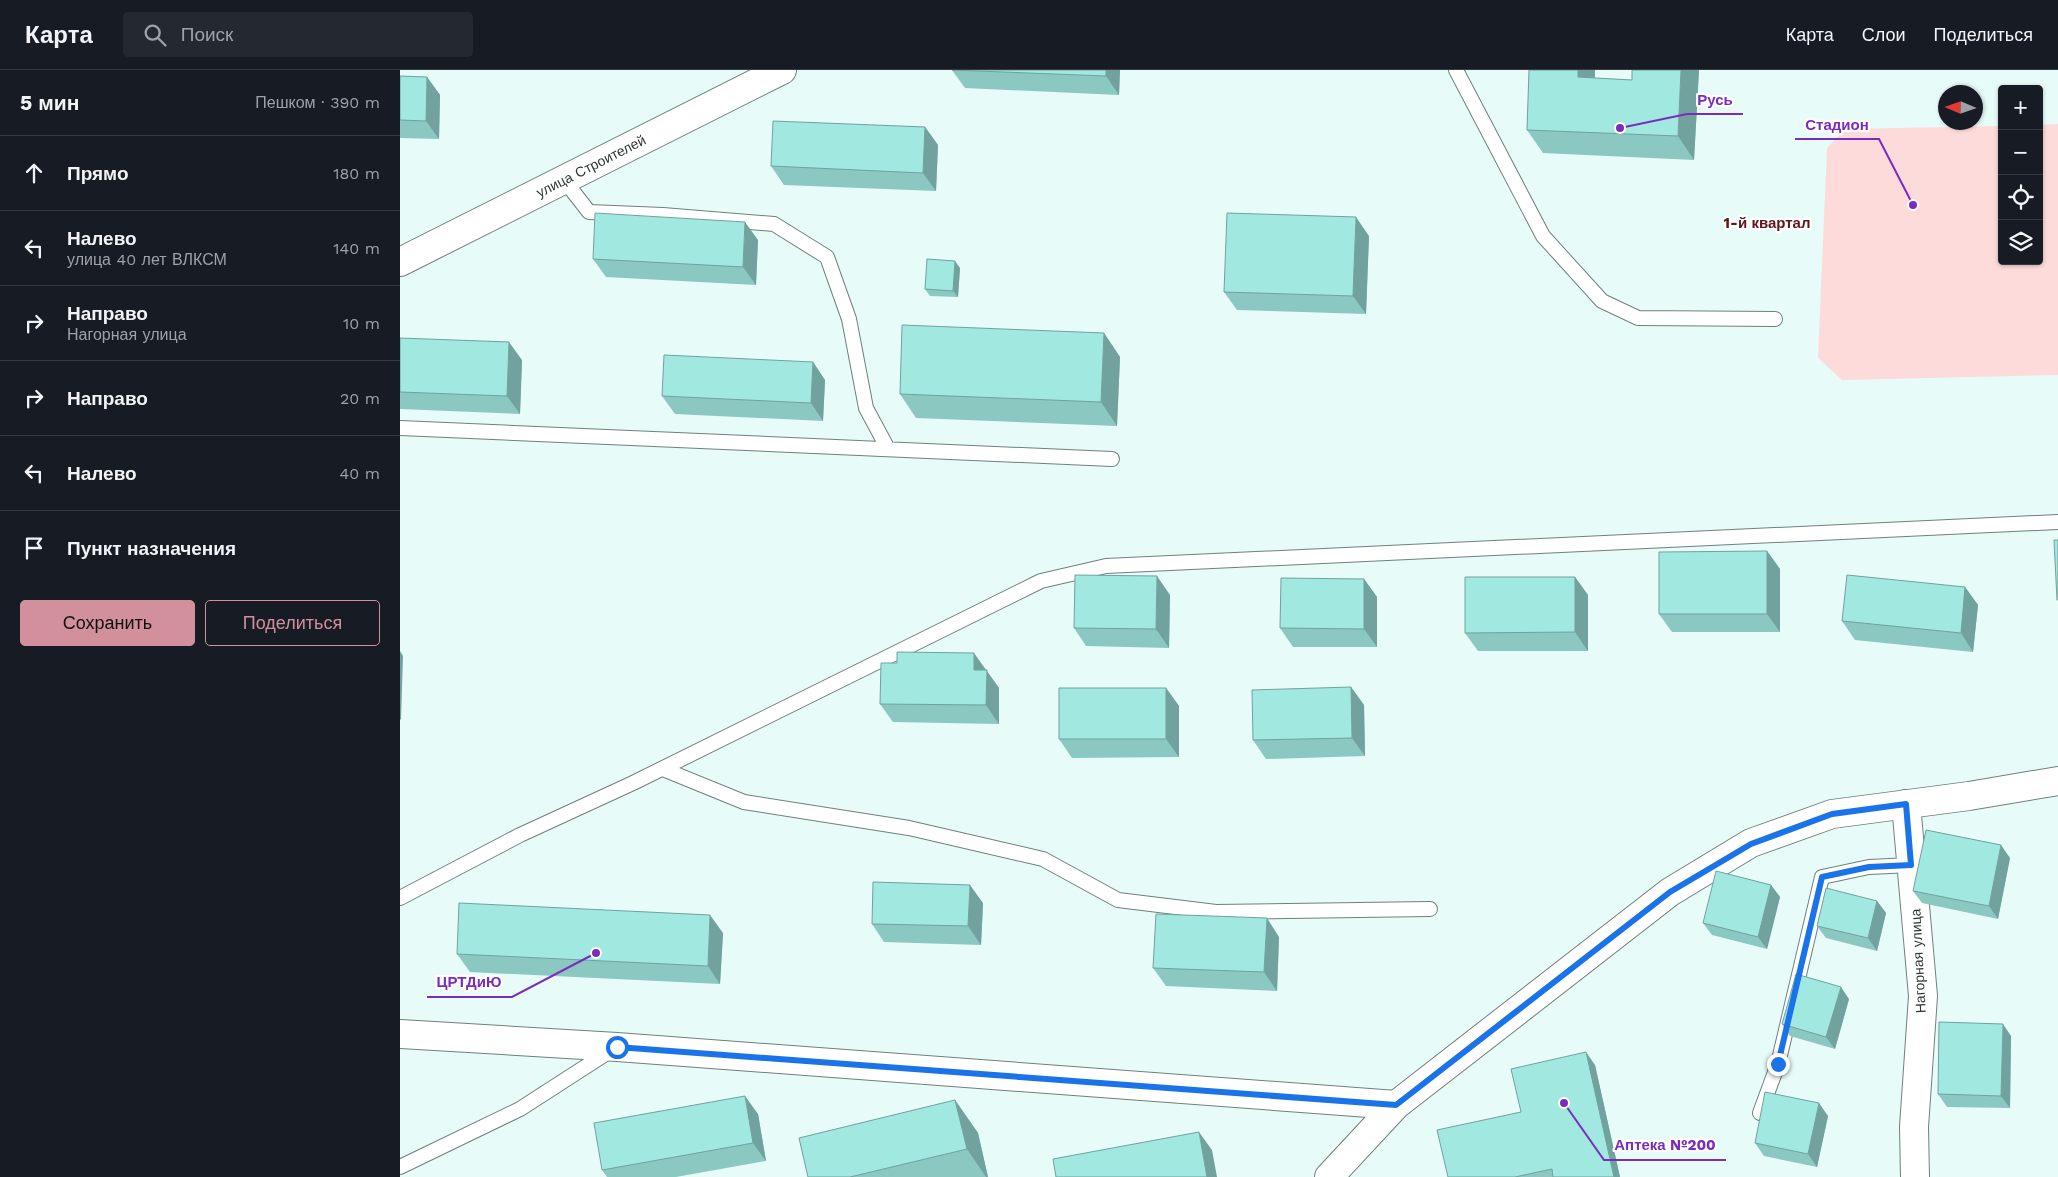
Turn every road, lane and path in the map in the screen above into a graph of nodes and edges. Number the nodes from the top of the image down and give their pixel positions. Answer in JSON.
{"nodes":[{"id":1,"x":782,"y":70,"type":"edge"},
{"id":2,"x":1456,"y":70,"type":"edge"},
{"id":3,"x":564,"y":180,"type":"junction"},
{"id":4,"x":400,"y":262,"type":"edge"},
{"id":5,"x":1775,"y":319,"type":"dead end"},
{"id":6,"x":400,"y":428,"type":"edge"},
{"id":7,"x":888,"y":449,"type":"junction"},
{"id":8,"x":1112,"y":459,"type":"dead end"},
{"id":9,"x":2058,"y":522,"type":"edge"},
{"id":10,"x":663,"y":769,"type":"junction"},
{"id":11,"x":2058,"y":781,"type":"edge"},
{"id":12,"x":1906,"y":804,"type":"junction"},
{"id":13,"x":1911,"y":865,"type":"junction"},
{"id":14,"x":400,"y":898,"type":"edge"},
{"id":15,"x":1430,"y":909,"type":"dead end"},
{"id":16,"x":400,"y":1034,"type":"edge"},
{"id":17,"x":617,"y":1047,"type":"junction"},
{"id":18,"x":1396,"y":1105,"type":"junction"},
{"id":19,"x":1760,"y":1113,"type":"edge"},
{"id":20,"x":400,"y":1167,"type":"edge"},
{"id":21,"x":1329,"y":1177,"type":"edge"},
{"id":22,"x":1915,"y":1177,"type":"edge"}],
"edges":[{"from":1,"to":3,"type":"street","name":"улица Строителей"},
{"from":2,"to":5,"type":"lane"},
{"from":3,"to":4,"type":"street","name":"улица Строителей"},
{"from":3,"to":7,"type":"lane"},
{"from":6,"to":7,"type":"lane"},
{"from":7,"to":8,"type":"lane"},
{"from":9,"to":10,"type":"lane"},
{"from":10,"to":14,"type":"lane"},
{"from":10,"to":15,"type":"lane"},
{"from":11,"to":12,"type":"street"},
{"from":12,"to":13,"type":"street","name":"Нагорная улица"},
{"from":12,"to":18,"type":"street"},
{"from":13,"to":19,"type":"lane"},
{"from":13,"to":22,"type":"street","name":"Нагорная улица"},
{"from":16,"to":17,"type":"street"},
{"from":17,"to":18,"type":"street"},
{"from":17,"to":20,"type":"lane"},
{"from":18,"to":21,"type":"street"}]}
